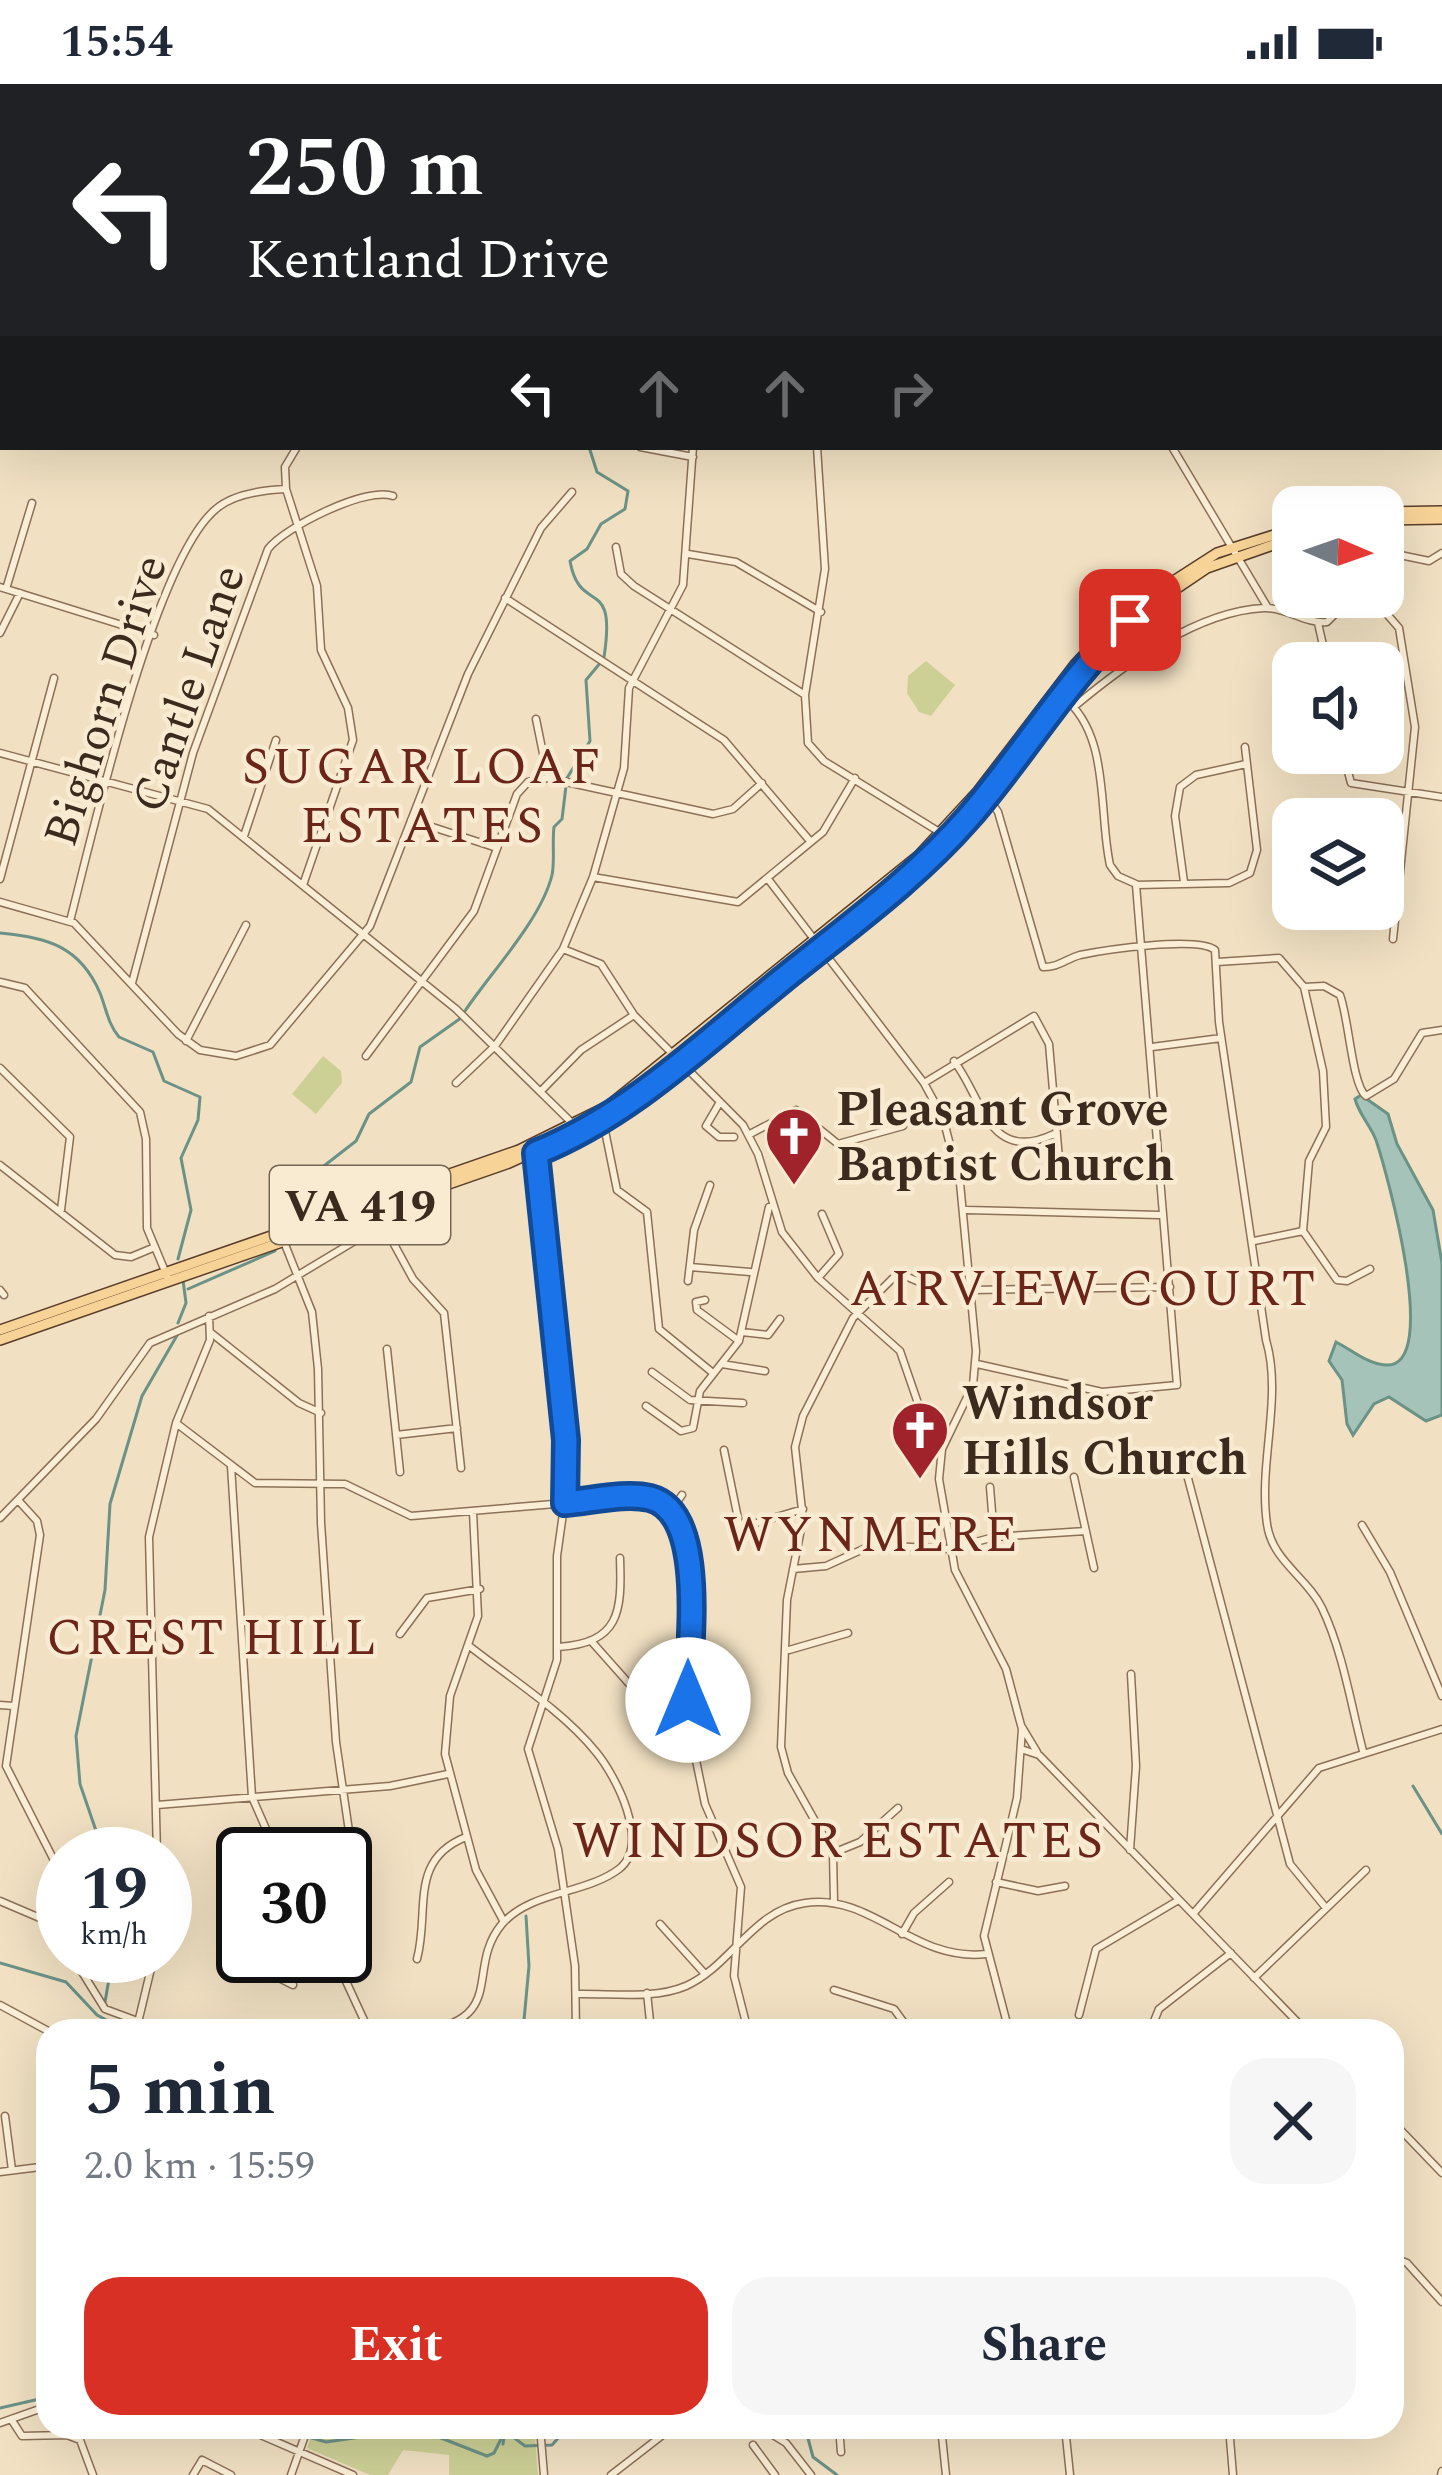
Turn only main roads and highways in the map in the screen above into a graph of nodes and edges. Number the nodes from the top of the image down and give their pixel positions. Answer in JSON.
{"nodes":[{"id":1,"x":1442,"y":515,"type":"edge"},
{"id":2,"x":1404,"y":516,"type":"edge"},
{"id":3,"x":1272,"y":540,"type":"edge"},
{"id":4,"x":1234,"y":551,"type":"junction"},
{"id":5,"x":945,"y":836,"type":"junction"},
{"id":6,"x":816,"y":947,"type":"junction"},
{"id":7,"x":675,"y":1060,"type":"junction"},
{"id":8,"x":576,"y":1130,"type":"junction"},
{"id":9,"x":282,"y":1236,"type":"junction"},
{"id":10,"x":166,"y":1275,"type":"junction"},
{"id":11,"x":0,"y":1330,"type":"edge"},
{"id":12,"x":0,"y":1340,"type":"edge"}],
"edges":[{"from":1,"to":2,"type":"main road"},
{"from":3,"to":4,"type":"main road","number":"VA 419"},
{"from":4,"to":5,"type":"main road","number":"VA 419"},
{"from":4,"to":5,"type":"main road","number":"VA 419"},
{"from":5,"to":6,"type":"main road","number":"VA 419"},
{"from":6,"to":7,"type":"main road","number":"VA 419"},
{"from":6,"to":7,"type":"main road","number":"VA 419"},
{"from":7,"to":8,"type":"main road","number":"VA 419"},
{"from":7,"to":8,"type":"main road","number":"VA 419"},
{"from":8,"to":9,"type":"main road","number":"VA 419"},
{"from":8,"to":9,"type":"main road","number":"VA 419"},
{"from":9,"to":10,"type":"main road","number":"VA 419"},
{"from":10,"to":11,"type":"main road","number":"VA 419"},
{"from":10,"to":12,"type":"main road","number":"VA 419"}]}
